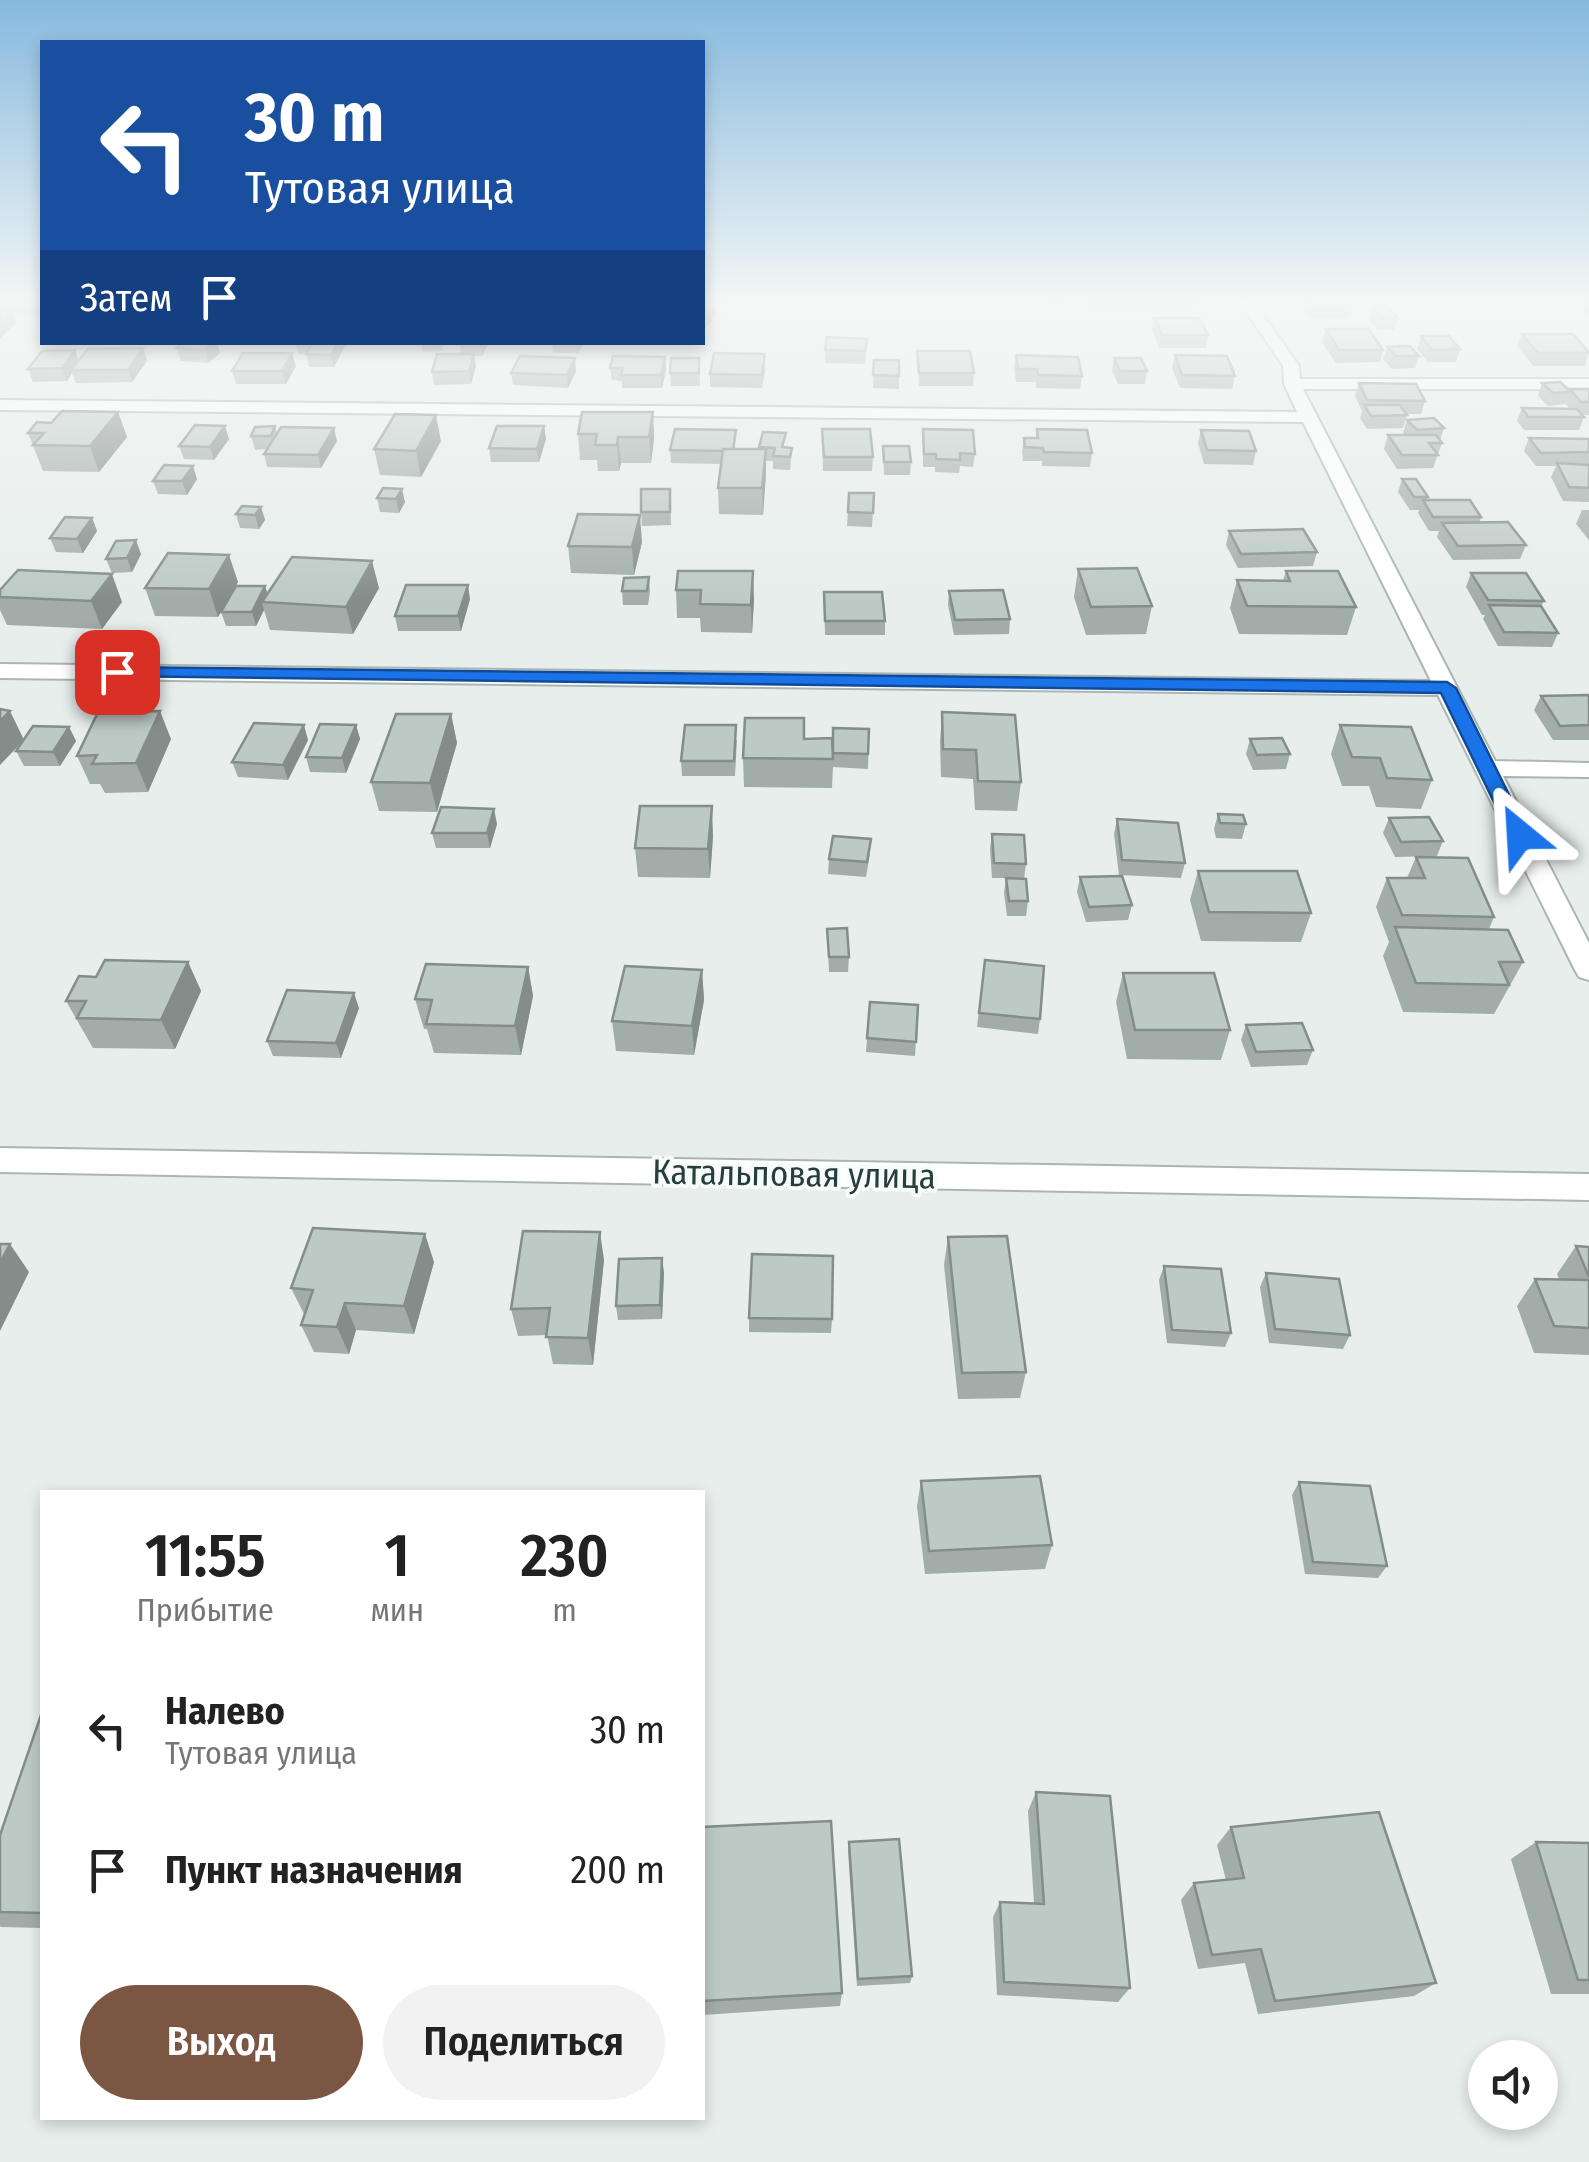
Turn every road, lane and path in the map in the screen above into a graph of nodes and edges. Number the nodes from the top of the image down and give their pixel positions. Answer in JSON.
{"nodes":[{"id":1,"x":1302,"y":402,"type":"edge"},
{"id":2,"x":0,"y":405,"type":"edge"},
{"id":3,"x":1311,"y":417,"type":"junction"},
{"id":4,"x":0,"y":671,"type":"edge"},
{"id":5,"x":1447,"y":688,"type":"junction"},
{"id":6,"x":1485,"y":768,"type":"junction"},
{"id":7,"x":1589,"y":770,"type":"edge"},
{"id":8,"x":1589,"y":970,"type":"edge"},
{"id":9,"x":0,"y":1160,"type":"edge"},
{"id":10,"x":1589,"y":1188,"type":"edge"}],
"edges":[{"from":1,"to":3,"type":"street"},
{"from":2,"to":3,"type":"street"},
{"from":3,"to":5,"type":"street"},
{"from":4,"to":5,"type":"street"},
{"from":5,"to":6,"type":"street"},
{"from":6,"to":7,"type":"street"},
{"from":6,"to":8,"type":"street"},
{"from":9,"to":10,"type":"street","name":"Катальповая улица"}]}
